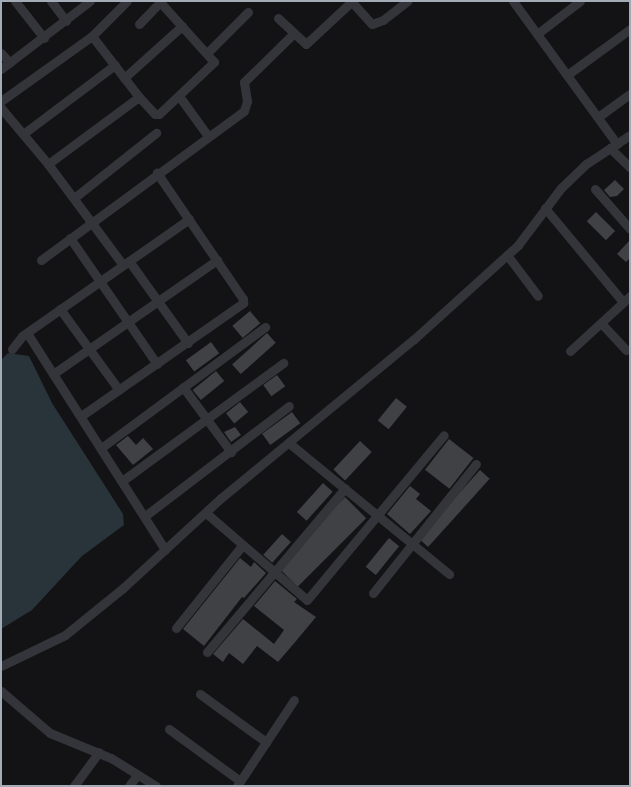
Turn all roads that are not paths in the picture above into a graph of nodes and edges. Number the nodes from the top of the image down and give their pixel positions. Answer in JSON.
{"nodes":[{"id":1,"x":15,"y":1,"type":"edge"},
{"id":2,"x":51,"y":1,"type":"edge"},
{"id":3,"x":90,"y":1,"type":"edge"},
{"id":4,"x":126,"y":1,"type":"edge"},
{"id":5,"x":407,"y":1,"type":"edge"},
{"id":6,"x":513,"y":1,"type":"edge"},
{"id":7,"x":580,"y":1,"type":"edge"},
{"id":8,"x":160,"y":2,"type":"edge"},
{"id":9,"x":351,"y":2,"type":"edge"},
{"id":10,"x":248,"y":12,"type":"dead end"},
{"id":11,"x":278,"y":18,"type":"dead end"},
{"id":12,"x":66,"y":21,"type":"junction"},
{"id":13,"x":139,"y":24,"type":"dead end"},
{"id":14,"x":182,"y":26,"type":"junction"},
{"id":15,"x":630,"y":29,"type":"edge"},
{"id":16,"x":293,"y":34,"type":"junction"},
{"id":17,"x":537,"y":34,"type":"junction"},
{"id":18,"x":92,"y":36,"type":"junction"},
{"id":19,"x":44,"y":38,"type":"junction"},
{"id":20,"x":1,"y":53,"type":"edge"},
{"id":21,"x":207,"y":53,"type":"junction"},
{"id":22,"x":10,"y":63,"type":"junction"},
{"id":23,"x":115,"y":65,"type":"junction"},
{"id":24,"x":1,"y":69,"type":"edge"},
{"id":25,"x":567,"y":75,"type":"junction"},
{"id":26,"x":124,"y":78,"type":"junction"},
{"id":27,"x":630,"y":94,"type":"edge"},
{"id":28,"x":179,"y":96,"type":"junction"},
{"id":29,"x":139,"y":97,"type":"junction"},
{"id":30,"x":1,"y":101,"type":"edge"},
{"id":31,"x":1,"y":108,"type":"edge"},
{"id":32,"x":598,"y":117,"type":"junction"},
{"id":33,"x":156,"y":133,"type":"dead end"},
{"id":34,"x":23,"y":134,"type":"junction"},
{"id":35,"x":630,"y":135,"type":"edge"},
{"id":36,"x":208,"y":136,"type":"junction"},
{"id":37,"x":613,"y":146,"type":"junction"},
{"id":38,"x":48,"y":164,"type":"junction"},
{"id":39,"x":630,"y":167,"type":"edge"},
{"id":40,"x":157,"y":173,"type":"junction"},
{"id":41,"x":595,"y":189,"type":"dead end"},
{"id":42,"x":74,"y":198,"type":"junction"},
{"id":43,"x":545,"y":208,"type":"junction"},
{"id":44,"x":189,"y":219,"type":"junction"},
{"id":45,"x":91,"y":222,"type":"junction"},
{"id":46,"x":630,"y":229,"type":"edge"},
{"id":47,"x":70,"y":238,"type":"junction"},
{"id":48,"x":507,"y":255,"type":"junction"},
{"id":49,"x":41,"y":260,"type":"dead end"},
{"id":50,"x":217,"y":260,"type":"junction"},
{"id":51,"x":126,"y":263,"type":"junction"},
{"id":52,"x":100,"y":282,"type":"junction"},
{"id":53,"x":538,"y":296,"type":"dead end"},
{"id":54,"x":626,"y":299,"type":"edge"},
{"id":55,"x":159,"y":302,"type":"junction"},
{"id":56,"x":60,"y":309,"type":"junction"},
{"id":57,"x":600,"y":322,"type":"junction"},
{"id":58,"x":128,"y":323,"type":"junction"},
{"id":59,"x":264,"y":327,"type":"dead end"},
{"id":60,"x":27,"y":332,"type":"junction"},
{"id":61,"x":188,"y":343,"type":"junction"},
{"id":62,"x":12,"y":349,"type":"dead end"},
{"id":63,"x":88,"y":350,"type":"junction"},
{"id":64,"x":626,"y":350,"type":"dead end"},
{"id":65,"x":570,"y":351,"type":"dead end"},
{"id":66,"x":283,"y":363,"type":"dead end"},
{"id":67,"x":157,"y":364,"type":"junction"},
{"id":68,"x":53,"y":374,"type":"junction"},
{"id":69,"x":183,"y":387,"type":"junction"},
{"id":70,"x":119,"y":390,"type":"junction"},
{"id":71,"x":289,"y":406,"type":"dead end"},
{"id":72,"x":80,"y":416,"type":"junction"},
{"id":73,"x":206,"y":418,"type":"junction"},
{"id":74,"x":444,"y":435,"type":"dead end"},
{"id":75,"x":289,"y":443,"type":"junction"},
{"id":76,"x":101,"y":448,"type":"junction"},
{"id":77,"x":230,"y":452,"type":"junction"},
{"id":78,"x":476,"y":464,"type":"dead end"},
{"id":79,"x":122,"y":480,"type":"junction"},
{"id":80,"x":345,"y":488,"type":"junction"},
{"id":81,"x":206,"y":513,"type":"junction"},
{"id":82,"x":145,"y":516,"type":"junction"},
{"id":83,"x":379,"y":516,"type":"junction"},
{"id":84,"x":413,"y":544,"type":"junction"},
{"id":85,"x":242,"y":547,"type":"junction"},
{"id":86,"x":165,"y":550,"type":"junction"},
{"id":87,"x":274,"y":574,"type":"junction"},
{"id":88,"x":449,"y":574,"type":"dead end"},
{"id":89,"x":373,"y":593,"type":"dead end"},
{"id":90,"x":176,"y":628,"type":"dead end"},
{"id":91,"x":207,"y":652,"type":"dead end"},
{"id":92,"x":1,"y":666,"type":"edge"},
{"id":93,"x":1,"y":692,"type":"edge"},
{"id":94,"x":200,"y":694,"type":"dead end"},
{"id":95,"x":294,"y":700,"type":"dead end"},
{"id":96,"x":169,"y":729,"type":"dead end"},
{"id":97,"x":266,"y":742,"type":"junction"},
{"id":98,"x":98,"y":752,"type":"junction"},
{"id":99,"x":137,"y":775,"type":"junction"},
{"id":100,"x":239,"y":783,"type":"edge"},
{"id":101,"x":74,"y":786,"type":"edge"},
{"id":102,"x":128,"y":786,"type":"edge"},
{"id":103,"x":156,"y":786,"type":"edge"}],
"edges":[{"from":1,"to":19,"type":"street"},
{"from":2,"to":12,"type":"street"},
{"from":3,"to":12,"type":"street"},
{"from":4,"to":18,"type":"street"},
{"from":5,"to":9,"type":"street"},
{"from":6,"to":17,"type":"street"},
{"from":7,"to":17,"type":"street"},
{"from":8,"to":13,"type":"street"},
{"from":8,"to":14,"type":"street"},
{"from":9,"to":16,"type":"street"},
{"from":10,"to":21,"type":"street"},
{"from":11,"to":16,"type":"street"},
{"from":12,"to":19,"type":"street"},
{"from":14,"to":21,"type":"street"},
{"from":14,"to":26,"type":"street"},
{"from":15,"to":25,"type":"street"},
{"from":16,"to":36,"type":"street"},
{"from":17,"to":25,"type":"street"},
{"from":18,"to":23,"type":"street"},
{"from":18,"to":30,"type":"street"},
{"from":19,"to":22,"type":"street"},
{"from":20,"to":22,"type":"street"},
{"from":21,"to":28,"type":"street"},
{"from":22,"to":24,"type":"street"},
{"from":23,"to":26,"type":"street"},
{"from":23,"to":34,"type":"street"},
{"from":25,"to":32,"type":"street"},
{"from":26,"to":29,"type":"street"},
{"from":27,"to":32,"type":"street"},
{"from":28,"to":29,"type":"street"},
{"from":28,"to":36,"type":"street"},
{"from":29,"to":38,"type":"street"},
{"from":31,"to":34,"type":"street"},
{"from":32,"to":37,"type":"street"},
{"from":33,"to":42,"type":"street"},
{"from":34,"to":38,"type":"street"},
{"from":35,"to":37,"type":"street"},
{"from":36,"to":40,"type":"street"},
{"from":37,"to":39,"type":"street"},
{"from":37,"to":43,"type":"street"},
{"from":38,"to":42,"type":"street"},
{"from":40,"to":44,"type":"street"},
{"from":40,"to":45,"type":"street"},
{"from":41,"to":46,"type":"street"},
{"from":42,"to":45,"type":"street"},
{"from":43,"to":48,"type":"street"},
{"from":43,"to":54,"type":"street"},
{"from":44,"to":50,"type":"street"},
{"from":44,"to":51,"type":"street"},
{"from":45,"to":47,"type":"street"},
{"from":45,"to":51,"type":"street"},
{"from":47,"to":49,"type":"street"},
{"from":47,"to":52,"type":"street"},
{"from":48,"to":53,"type":"street"},
{"from":48,"to":75,"type":"street"},
{"from":50,"to":55,"type":"street"},
{"from":50,"to":61,"type":"street"},
{"from":51,"to":52,"type":"street"},
{"from":51,"to":55,"type":"street"},
{"from":52,"to":56,"type":"street"},
{"from":52,"to":58,"type":"street"},
{"from":54,"to":57,"type":"street"},
{"from":55,"to":58,"type":"street"},
{"from":55,"to":61,"type":"street"},
{"from":56,"to":60,"type":"street"},
{"from":56,"to":63,"type":"street"},
{"from":57,"to":64,"type":"street"},
{"from":57,"to":65,"type":"street"},
{"from":58,"to":63,"type":"street"},
{"from":58,"to":67,"type":"street"},
{"from":59,"to":69,"type":"street"},
{"from":60,"to":62,"type":"street"},
{"from":60,"to":68,"type":"street"},
{"from":61,"to":67,"type":"street"},
{"from":63,"to":68,"type":"street"},
{"from":63,"to":70,"type":"street"},
{"from":66,"to":73,"type":"street"},
{"from":67,"to":70,"type":"street"},
{"from":68,"to":72,"type":"street"},
{"from":69,"to":73,"type":"street"},
{"from":69,"to":76,"type":"street"},
{"from":70,"to":72,"type":"street"},
{"from":71,"to":77,"type":"street"},
{"from":72,"to":76,"type":"street"},
{"from":73,"to":77,"type":"street"},
{"from":73,"to":79,"type":"street"},
{"from":74,"to":83,"type":"street"},
{"from":75,"to":80,"type":"street"},
{"from":75,"to":81,"type":"street"},
{"from":76,"to":79,"type":"street"},
{"from":77,"to":82,"type":"street"},
{"from":78,"to":84,"type":"street"},
{"from":79,"to":82,"type":"street"},
{"from":80,"to":83,"type":"street"},
{"from":80,"to":87,"type":"street"},
{"from":81,"to":85,"type":"street"},
{"from":81,"to":86,"type":"street"},
{"from":82,"to":86,"type":"street"},
{"from":83,"to":84,"type":"street"},
{"from":83,"to":87,"type":"street"},
{"from":84,"to":88,"type":"street"},
{"from":84,"to":89,"type":"street"},
{"from":85,"to":87,"type":"street"},
{"from":85,"to":90,"type":"street"},
{"from":86,"to":92,"type":"street"},
{"from":87,"to":91,"type":"street"},
{"from":93,"to":98,"type":"street"},
{"from":94,"to":97,"type":"street"},
{"from":95,"to":97,"type":"street"},
{"from":96,"to":100,"type":"street"},
{"from":97,"to":100,"type":"street"},
{"from":98,"to":99,"type":"street"},
{"from":98,"to":101,"type":"street"},
{"from":99,"to":102,"type":"street"},
{"from":99,"to":103,"type":"street"}]}
